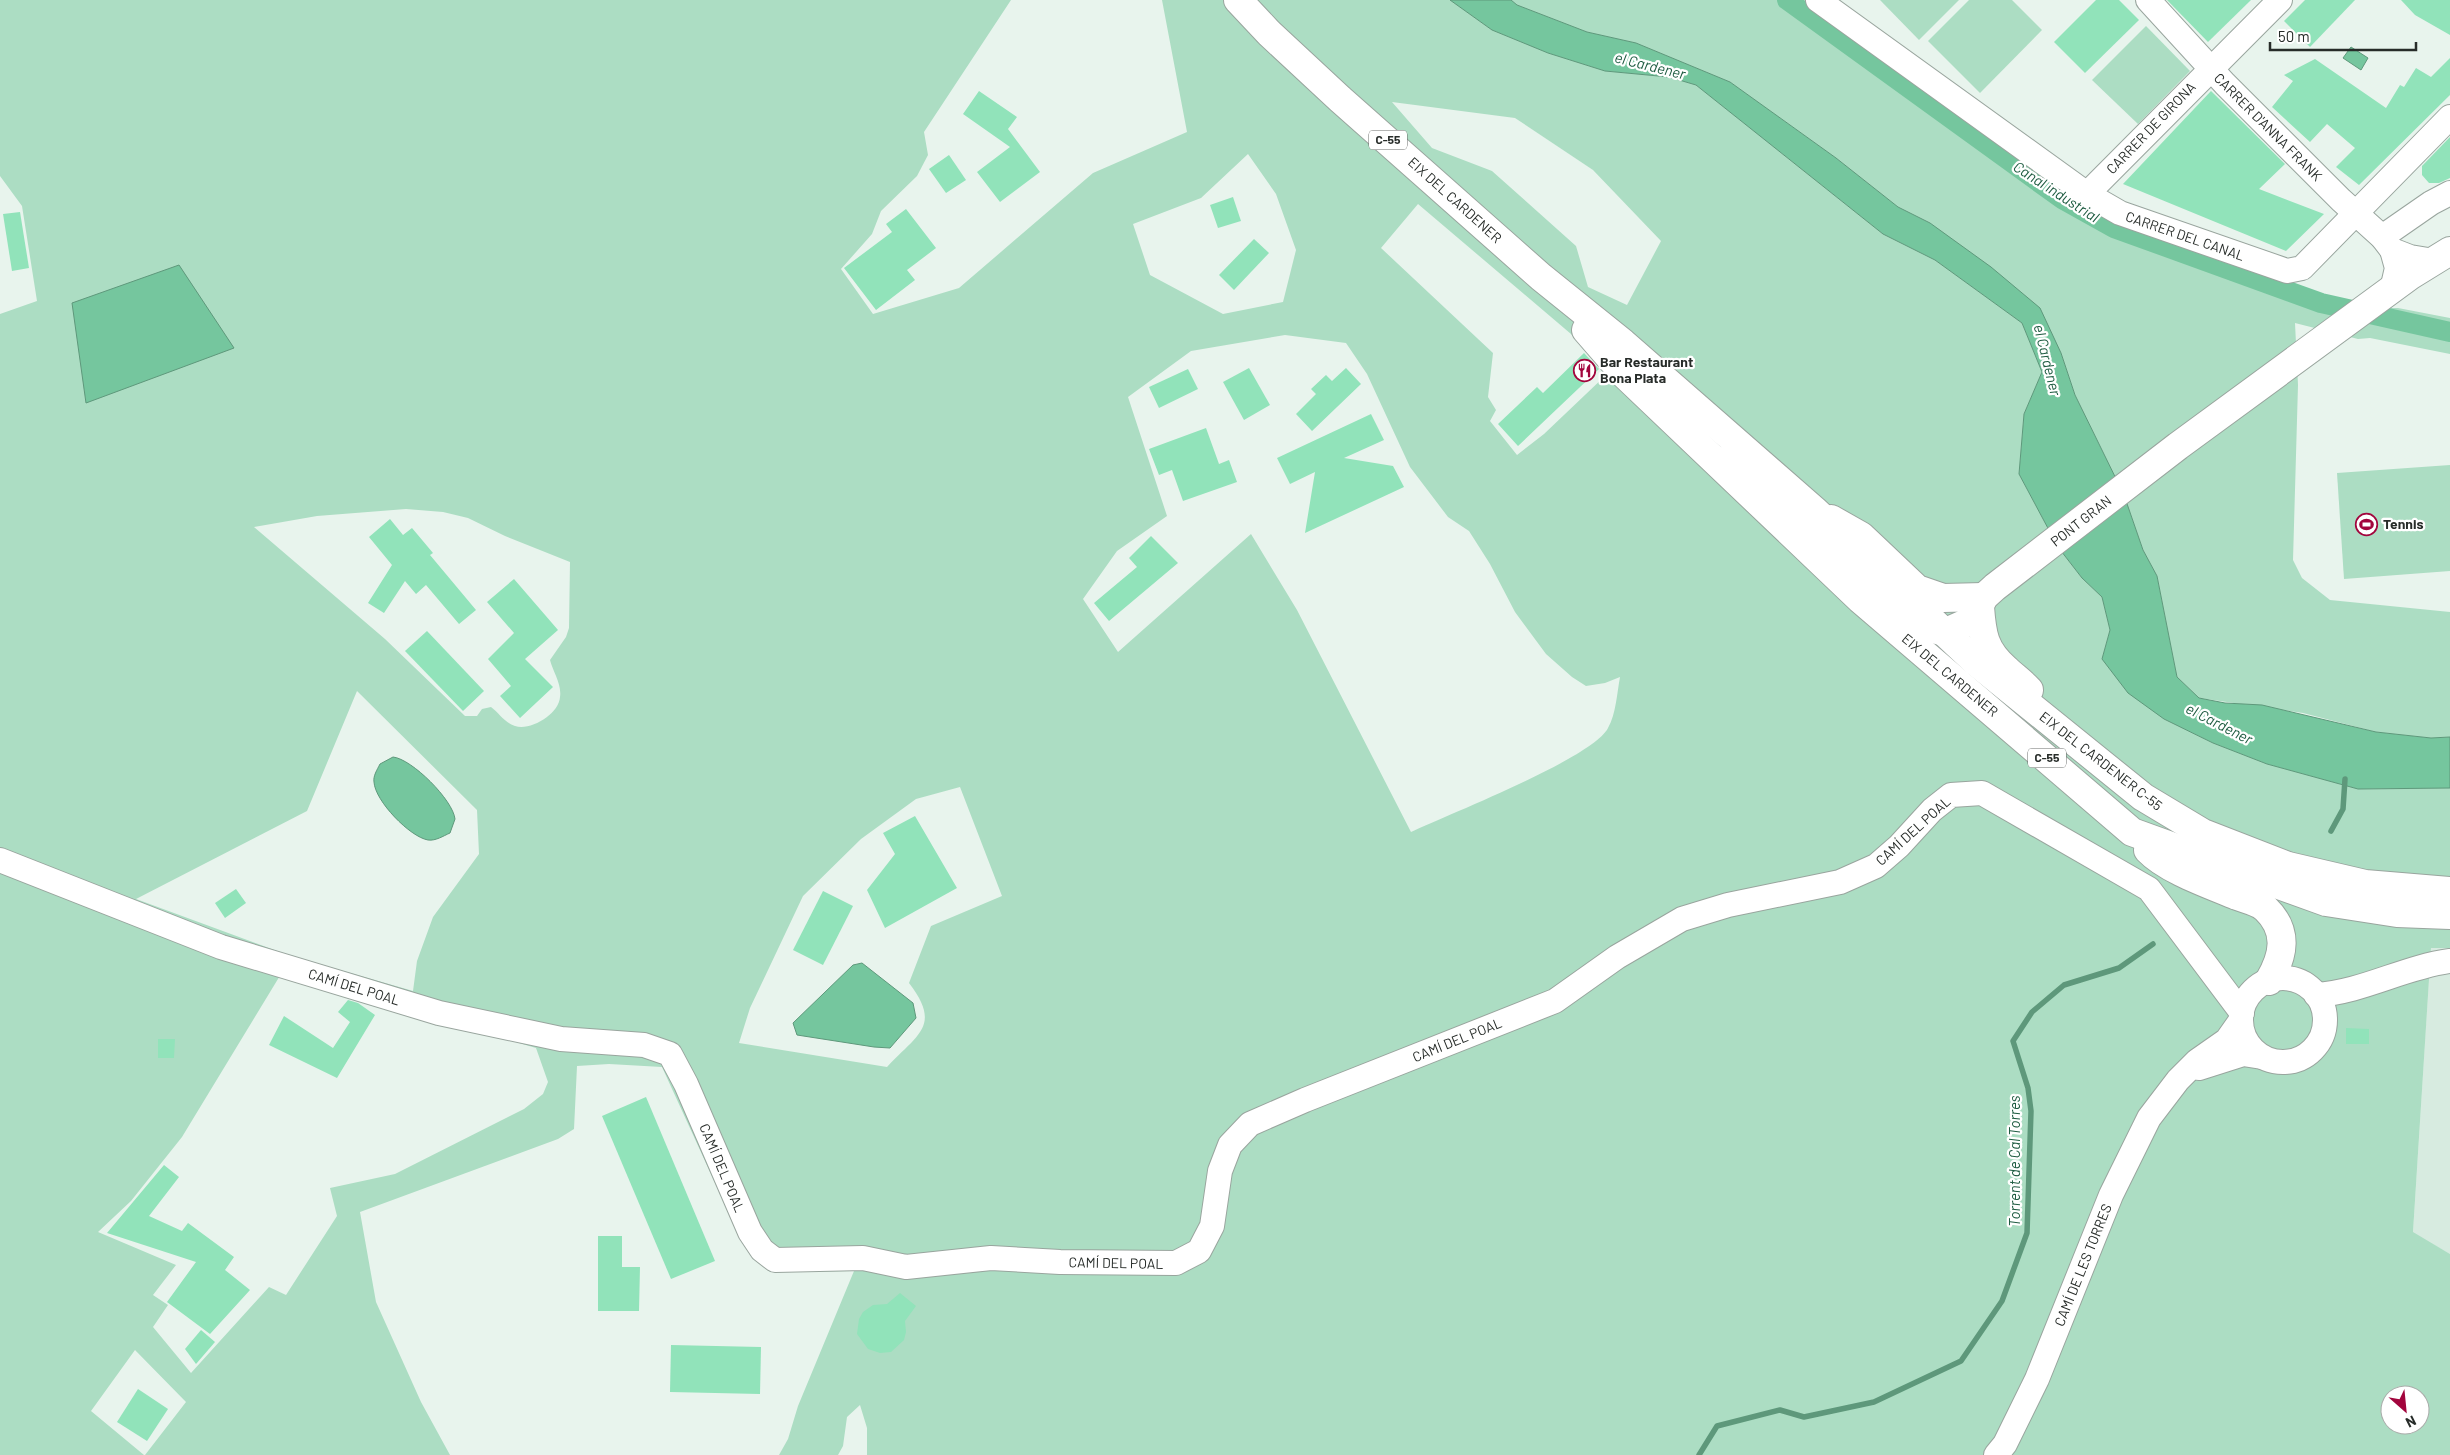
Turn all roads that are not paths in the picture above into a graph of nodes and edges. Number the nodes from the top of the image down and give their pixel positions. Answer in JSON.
{"nodes":[{"id":1,"x":1238,"y":0,"type":"edge"},
{"id":2,"x":1818,"y":0,"type":"edge"},
{"id":3,"x":2148,"y":0,"type":"edge"},
{"id":4,"x":2280,"y":0,"type":"edge"},
{"id":5,"x":2210,"y":68,"type":"junction"},
{"id":6,"x":2450,"y":117,"type":"edge"},
{"id":7,"x":2450,"y":193,"type":"edge"},
{"id":8,"x":2087,"y":194,"type":"junction"},
{"id":9,"x":2354,"y":212,"type":"junction"},
{"id":10,"x":2387,"y":244,"type":"junction"},
{"id":11,"x":2442,"y":256,"type":"edge"},
{"id":12,"x":1541,"y":278,"type":"junction"},
{"id":13,"x":2384,"y":296,"type":"junction"},
{"id":14,"x":1716,"y":460,"type":"junction"},
{"id":15,"x":1814,"y":510,"type":"junction"},
{"id":16,"x":1982,"y":597,"type":"junction"},
{"id":17,"x":1946,"y":632,"type":"junction"},
{"id":18,"x":2061,"y":730,"type":"junction"},
{"id":19,"x":2073,"y":780,"type":"junction"},
{"id":20,"x":2132,"y":832,"type":"junction"},
{"id":21,"x":0,"y":860,"type":"edge"},
{"id":22,"x":2450,"y":892,"type":"edge"},
{"id":23,"x":2450,"y":915,"type":"edge"},
{"id":24,"x":2450,"y":961,"type":"edge"},
{"id":25,"x":2208,"y":969,"type":"junction"},
{"id":26,"x":2262,"y":985,"type":"junction"},
{"id":27,"x":2366,"y":986,"type":"junction"},
{"id":28,"x":2316,"y":994,"type":"junction"},
{"id":29,"x":2241,"y":1016,"type":"junction"},
{"id":30,"x":2324,"y":1024,"type":"junction"},
{"id":31,"x":2262,"y":1057,"type":"junction"},
{"id":32,"x":2178,"y":1080,"type":"junction"},
{"id":33,"x":1996,"y":1455,"type":"edge"}],
"edges":[{"from":1,"to":12,"type":"main road","name":"EIX DEL CARDENER","number":"C-55"},
{"from":2,"to":8,"type":"street","name":"CARRER DEL CANAL"},
{"from":3,"to":5,"type":"street","name":"CARRER D'ANNA FRANK"},
{"from":4,"to":5,"type":"street","name":"CARRER DE GIRONA"},
{"from":5,"to":8,"type":"street","name":"CARRER DE GIRONA"},
{"from":5,"to":9,"type":"street","name":"CARRER D'ANNA FRANK"},
{"from":6,"to":9,"type":"street","name":"CARRER DEL CANAL"},
{"from":7,"to":10,"type":"street"},
{"from":8,"to":9,"type":"street","name":"CARRER DEL CANAL"},
{"from":9,"to":10,"type":"street","name":"CARRER D'ANNA FRANK"},
{"from":10,"to":11,"type":"street","name":"CARRER D'ANNA FRANK"},
{"from":10,"to":13,"type":"street"},
{"from":11,"to":13,"type":"main road","name":"PONT GRAN"},
{"from":12,"to":14,"type":"main road","name":"EIX DEL CARDENER","number":"C-55"},
{"from":12,"to":15,"type":"main road","name":"EIX DEL CARDENER","number":"C-55"},
{"from":13,"to":16,"type":"main road","name":"PONT GRAN"},
{"from":14,"to":17,"type":"main road"},
{"from":14,"to":19,"type":"main road","name":"EIX DEL CARDENER","number":"C-55"},
{"from":15,"to":16,"type":"main road"},
{"from":15,"to":17,"type":"main road","name":"EIX DEL CARDENER C-55","number":"C-55"},
{"from":16,"to":17,"type":"main road","name":"PONT GRAN"},
{"from":16,"to":18,"type":"main road"},
{"from":17,"to":18,"type":"main road","name":"EIX DEL CARDENER C-55","number":"C-55"},
{"from":17,"to":19,"type":"main road"},
{"from":18,"to":22,"type":"main road","name":"EIX DEL CARDENER C-55","number":"C-55"},
{"from":19,"to":20,"type":"main road","name":"EIX DEL CARDENER","number":"C-55"},
{"from":20,"to":23,"type":"main road","name":"EIX DEL CARDENER","number":"C-55"},
{"from":20,"to":26,"type":"main road"},
{"from":21,"to":25,"type":"street","name":"CAMÍ DEL POAL"},
{"from":24,"to":27,"type":"street"},
{"from":25,"to":26,"type":"street"},
{"from":25,"to":29,"type":"street","name":"CAMÍ DEL POAL"},
{"from":26,"to":28,"type":"street"},
{"from":26,"to":29,"type":"street"},
{"from":27,"to":28,"type":"street"},
{"from":27,"to":30,"type":"street"},
{"from":28,"to":30,"type":"street"},
{"from":29,"to":31,"type":"street"},
{"from":29,"to":32,"type":"street","name":"CAMÍ DE LES TORRES"},
{"from":30,"to":31,"type":"street"},
{"from":31,"to":32,"type":"street"},
{"from":32,"to":33,"type":"street","name":"CAMÍ DE LES TORRES"}]}
